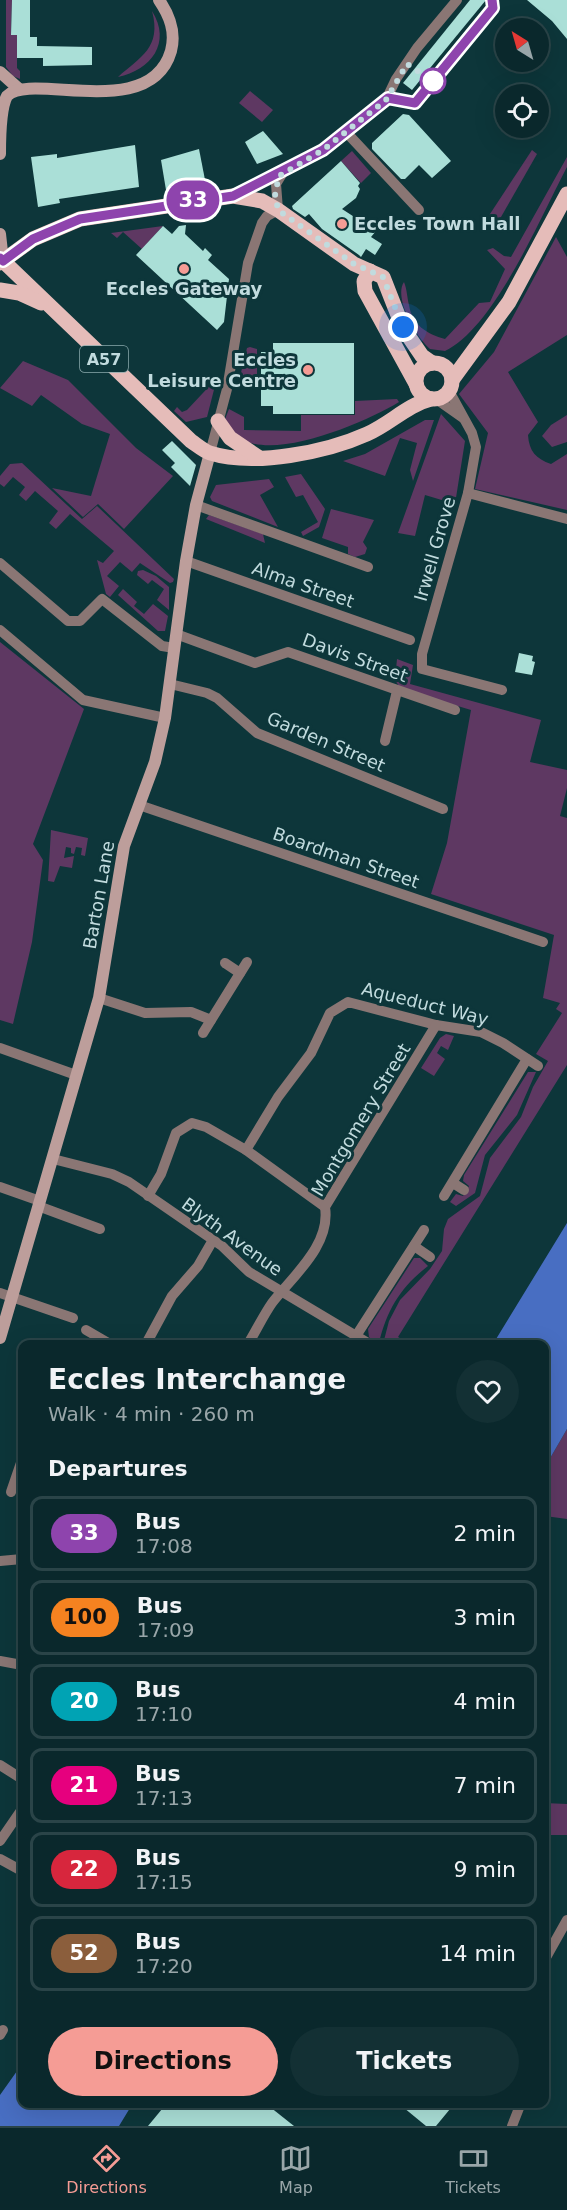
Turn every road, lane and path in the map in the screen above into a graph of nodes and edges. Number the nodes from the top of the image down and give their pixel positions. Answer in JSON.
{"nodes":[{"id":1,"x":159,"y":0,"type":"edge"},
{"id":2,"x":457,"y":0,"type":"edge"},
{"id":3,"x":0,"y":72,"type":"edge"},
{"id":4,"x":19,"y":89,"type":"junction"},
{"id":5,"x":346,"y":132,"type":"junction"},
{"id":6,"x":0,"y":154,"type":"edge"},
{"id":7,"x":286,"y":170,"type":"junction"},
{"id":8,"x":567,"y":194,"type":"edge"},
{"id":9,"x":233,"y":196,"type":"junction"},
{"id":10,"x":278,"y":210,"type":"junction"},
{"id":11,"x":419,"y":210,"type":"dead end"},
{"id":12,"x":0,"y":234,"type":"edge"},
{"id":13,"x":1,"y":260,"type":"edge"},
{"id":14,"x":370,"y":271,"type":"junction"},
{"id":15,"x":0,"y":290,"type":"edge"},
{"id":16,"x":49,"y":306,"type":"junction"},
{"id":17,"x":475,"y":348,"type":"junction"},
{"id":18,"x":436,"y":363,"type":"junction"},
{"id":19,"x":416,"y":384,"type":"junction"},
{"id":20,"x":451,"y":385,"type":"junction"},
{"id":21,"x":434,"y":399,"type":"junction"},
{"id":22,"x":463,"y":419,"type":"junction"},
{"id":23,"x":218,"y":421,"type":"junction"},
{"id":24,"x":210,"y":453,"type":"junction"},
{"id":25,"x":258,"y":457,"type":"junction"},
{"id":26,"x":468,"y":493,"type":"junction"},
{"id":27,"x":196,"y":505,"type":"junction"},
{"id":28,"x":567,"y":519,"type":"edge"},
{"id":29,"x":186,"y":561,"type":"junction"},
{"id":30,"x":0,"y":563,"type":"edge"},
{"id":31,"x":368,"y":567,"type":"dead end"},
{"id":32,"x":0,"y":630,"type":"edge"},
{"id":33,"x":176,"y":634,"type":"junction"},
{"id":34,"x":410,"y":640,"type":"dead end"},
{"id":35,"x":174,"y":648,"type":"junction"},
{"id":36,"x":170,"y":684,"type":"junction"},
{"id":37,"x":502,"y":690,"type":"dead end"},
{"id":38,"x":397,"y":691,"type":"junction"},
{"id":39,"x":455,"y":710,"type":"dead end"},
{"id":40,"x":165,"y":718,"type":"junction"},
{"id":41,"x":385,"y":741,"type":"dead end"},
{"id":42,"x":139,"y":805,"type":"junction"},
{"id":43,"x":443,"y":809,"type":"dead end"},
{"id":44,"x":543,"y":942,"type":"dead end"},
{"id":45,"x":247,"y":962,"type":"dead end"},
{"id":46,"x":225,"y":963,"type":"dead end"},
{"id":47,"x":240,"y":973,"type":"junction"},
{"id":48,"x":99,"y":998,"type":"junction"},
{"id":49,"x":211,"y":1020,"type":"junction"},
{"id":50,"x":436,"y":1025,"type":"junction"},
{"id":51,"x":203,"y":1033,"type":"dead end"},
{"id":52,"x":0,"y":1048,"type":"edge"},
{"id":53,"x":527,"y":1059,"type":"junction"},
{"id":54,"x":538,"y":1066,"type":"dead end"},
{"id":55,"x":76,"y":1075,"type":"junction"},
{"id":56,"x":246,"y":1150,"type":"junction"},
{"id":57,"x":53,"y":1159,"type":"junction"},
{"id":58,"x":453,"y":1183,"type":"junction"},
{"id":59,"x":0,"y":1187,"type":"edge"},
{"id":60,"x":464,"y":1190,"type":"dead end"},
{"id":61,"x":444,"y":1196,"type":"dead end"},
{"id":62,"x":148,"y":1197,"type":"junction"},
{"id":63,"x":39,"y":1203,"type":"junction"},
{"id":64,"x":325,"y":1207,"type":"junction"},
{"id":65,"x":100,"y":1229,"type":"dead end"},
{"id":66,"x":424,"y":1230,"type":"dead end"},
{"id":67,"x":213,"y":1240,"type":"junction"},
{"id":68,"x":414,"y":1246,"type":"junction"},
{"id":69,"x":430,"y":1257,"type":"dead end"},
{"id":70,"x":282,"y":1293,"type":"junction"},
{"id":71,"x":6,"y":1295,"type":"edge"},
{"id":72,"x":73,"y":1318,"type":"dead end"},
{"id":73,"x":86,"y":1330,"type":"dead end"},
{"id":74,"x":356,"y":1336,"type":"junction"},
{"id":75,"x":0,"y":1338,"type":"edge"},
{"id":76,"x":103,"y":1340,"type":"edge"},
{"id":77,"x":148,"y":1340,"type":"edge"},
{"id":78,"x":250,"y":1340,"type":"edge"},
{"id":79,"x":363,"y":1340,"type":"edge"},
{"id":80,"x":18,"y":1471,"type":"edge"},
{"id":81,"x":10,"y":1492,"type":"dead end"},
{"id":82,"x":18,"y":1559,"type":"edge"},
{"id":83,"x":0,"y":1561,"type":"edge"},
{"id":84,"x":0,"y":1661,"type":"edge"},
{"id":85,"x":18,"y":1664,"type":"edge"},
{"id":86,"x":0,"y":1765,"type":"edge"},
{"id":87,"x":18,"y":1776,"type":"edge"},
{"id":88,"x":18,"y":1815,"type":"edge"},
{"id":89,"x":0,"y":1841,"type":"edge"},
{"id":90,"x":0,"y":1859,"type":"edge"},
{"id":91,"x":18,"y":1869,"type":"edge"},
{"id":92,"x":567,"y":1920,"type":"edge"},
{"id":93,"x":549,"y":1952,"type":"edge"},
{"id":94,"x":518,"y":2108,"type":"edge"},
{"id":95,"x":512,"y":2126,"type":"edge"}],
"edges":[{"from":1,"to":4,"type":"main road"},
{"from":2,"to":5,"type":"street"},
{"from":3,"to":4,"type":"main road"},
{"from":4,"to":6,"type":"main road"},
{"from":5,"to":7,"type":"street"},
{"from":5,"to":11,"type":"street"},
{"from":7,"to":9,"type":"street"},
{"from":7,"to":10,"type":"street"},
{"from":8,"to":17,"type":"main road"},
{"from":9,"to":10,"type":"main road"},
{"from":9,"to":13,"type":"main road"},
{"from":10,"to":14,"type":"main road"},
{"from":10,"to":23,"type":"street"},
{"from":12,"to":13,"type":"main road"},
{"from":13,"to":16,"type":"main road","number":"A57"},
{"from":14,"to":18,"type":"main road"},
{"from":14,"to":19,"type":"main road"},
{"from":15,"to":16,"type":"main road","number":"A57"},
{"from":16,"to":24,"type":"main road","number":"A57"},
{"from":17,"to":18,"type":"main road"},
{"from":17,"to":20,"type":"main road"},
{"from":18,"to":19,"type":"main road"},
{"from":18,"to":20,"type":"main road"},
{"from":19,"to":21,"type":"main road"},
{"from":20,"to":21,"type":"main road"},
{"from":20,"to":22,"type":"street","name":"Irwell Grove"},
{"from":21,"to":22,"type":"street","name":"Irwell Grove"},
{"from":21,"to":25,"type":"main road"},
{"from":22,"to":26,"type":"street","name":"Irwell Grove"},
{"from":23,"to":24,"type":"street"},
{"from":23,"to":25,"type":"main road"},
{"from":24,"to":25,"type":"main road"},
{"from":24,"to":27,"type":"main road","name":"Barton Lane"},
{"from":26,"to":28,"type":"street"},
{"from":26,"to":37,"type":"street","name":"Irwell Grove"},
{"from":27,"to":29,"type":"main road","name":"Barton Lane"},
{"from":27,"to":31,"type":"street"},
{"from":29,"to":33,"type":"main road","name":"Barton Lane"},
{"from":29,"to":34,"type":"street","name":"Alma Street"},
{"from":30,"to":35,"type":"street"},
{"from":32,"to":40,"type":"street"},
{"from":33,"to":35,"type":"main road","name":"Barton Lane"},
{"from":33,"to":38,"type":"street","name":"Davis Street"},
{"from":35,"to":36,"type":"main road","name":"Barton Lane"},
{"from":36,"to":40,"type":"main road","name":"Barton Lane"},
{"from":36,"to":43,"type":"street","name":"Garden Street"},
{"from":38,"to":39,"type":"street","name":"Davis Street"},
{"from":38,"to":41,"type":"street"},
{"from":40,"to":42,"type":"main road","name":"Barton Lane"},
{"from":42,"to":44,"type":"street","name":"Boardman Street"},
{"from":42,"to":48,"type":"main road","name":"Barton Lane"},
{"from":45,"to":47,"type":"street"},
{"from":46,"to":47,"type":"street"},
{"from":47,"to":49,"type":"street"},
{"from":48,"to":49,"type":"street"},
{"from":48,"to":55,"type":"main road","name":"Barton Lane"},
{"from":49,"to":51,"type":"street"},
{"from":50,"to":53,"type":"street","name":"Aqueduct Way"},
{"from":50,"to":56,"type":"street","name":"Aqueduct Way"},
{"from":50,"to":64,"type":"street","name":"Montgomery Street"},
{"from":52,"to":55,"type":"street"},
{"from":53,"to":54,"type":"street","name":"Aqueduct Way"},
{"from":53,"to":58,"type":"street"},
{"from":55,"to":57,"type":"main road","name":"Barton Lane"},
{"from":56,"to":62,"type":"street"},
{"from":56,"to":64,"type":"street"},
{"from":57,"to":62,"type":"street","name":"Blyth Avenue"},
{"from":57,"to":63,"type":"main road","name":"Barton Lane"},
{"from":58,"to":60,"type":"street"},
{"from":58,"to":61,"type":"street"},
{"from":59,"to":63,"type":"street"},
{"from":62,"to":67,"type":"street","name":"Blyth Avenue"},
{"from":63,"to":65,"type":"street"},
{"from":63,"to":71,"type":"main road","name":"Barton Lane"},
{"from":64,"to":70,"type":"street","name":"Montgomery Street"},
{"from":66,"to":68,"type":"street"},
{"from":67,"to":70,"type":"street","name":"Blyth Avenue"},
{"from":67,"to":77,"type":"street"},
{"from":68,"to":69,"type":"street"},
{"from":68,"to":74,"type":"street"},
{"from":70,"to":74,"type":"street","name":"Blyth Avenue"},
{"from":70,"to":78,"type":"street","name":"Montgomery Street"},
{"from":71,"to":72,"type":"street"},
{"from":71,"to":75,"type":"main road","name":"Barton Lane"},
{"from":73,"to":76,"type":"street"},
{"from":74,"to":79,"type":"street","name":"Blyth Avenue"},
{"from":80,"to":81,"type":"street"},
{"from":82,"to":83,"type":"street"},
{"from":84,"to":85,"type":"street"},
{"from":86,"to":87,"type":"street"},
{"from":88,"to":89,"type":"street"},
{"from":90,"to":91,"type":"street"},
{"from":92,"to":93,"type":"street"},
{"from":94,"to":95,"type":"street"}]}
